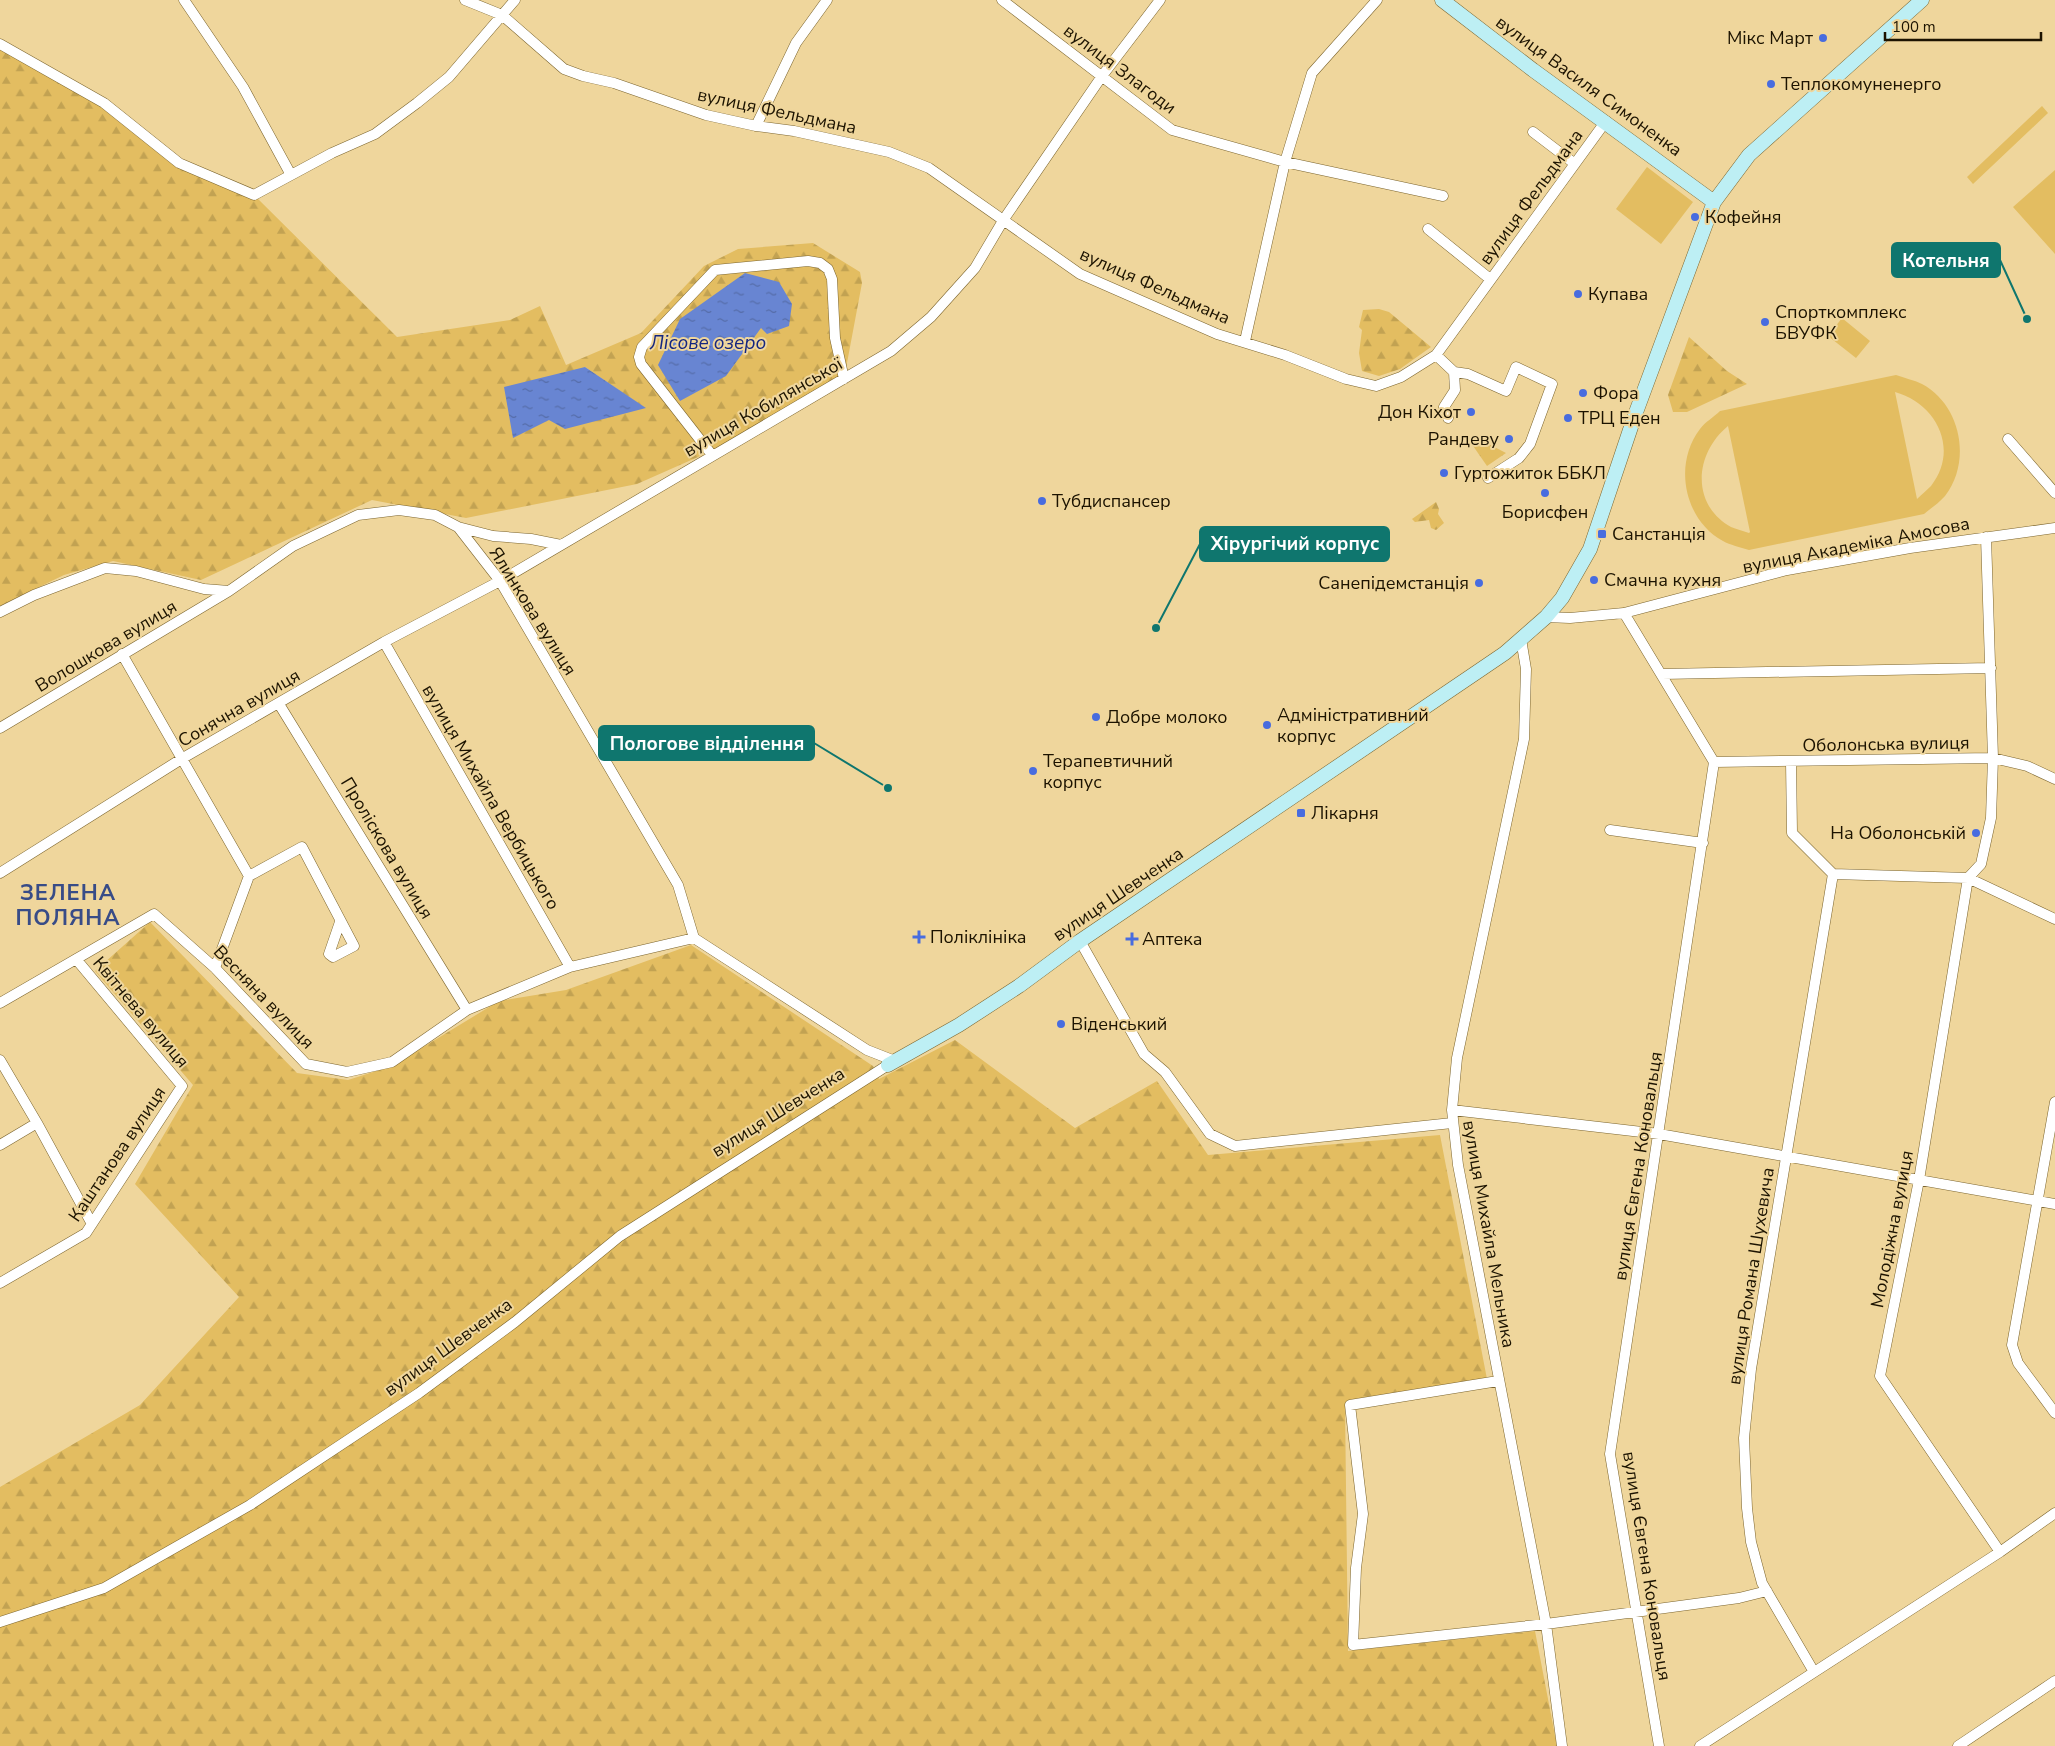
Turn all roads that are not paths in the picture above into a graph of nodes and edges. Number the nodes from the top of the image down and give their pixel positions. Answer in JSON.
{"nodes":[{"id":1,"x":184,"y":0,"type":"edge"},
{"id":2,"x":465,"y":0,"type":"edge"},
{"id":3,"x":515,"y":0,"type":"edge"},
{"id":4,"x":827,"y":0,"type":"edge"},
{"id":5,"x":1002,"y":0,"type":"edge"},
{"id":6,"x":1160,"y":0,"type":"edge"},
{"id":7,"x":1377,"y":0,"type":"edge"},
{"id":8,"x":1442,"y":0,"type":"edge"},
{"id":9,"x":1922,"y":0,"type":"edge"},
{"id":10,"x":502,"y":15,"type":"junction"},
{"id":11,"x":0,"y":44,"type":"edge"},
{"id":12,"x":1102,"y":76,"type":"junction"},
{"id":13,"x":1606,"y":121,"type":"junction"},
{"id":14,"x":756,"y":126,"type":"junction"},
{"id":15,"x":1533,"y":132,"type":"dead end"},
{"id":16,"x":1285,"y":162,"type":"junction"},
{"id":17,"x":1575,"y":164,"type":"junction"},
{"id":18,"x":291,"y":175,"type":"junction"},
{"id":19,"x":1443,"y":196,"type":"dead end"},
{"id":20,"x":1714,"y":202,"type":"junction"},
{"id":21,"x":1004,"y":219,"type":"junction"},
{"id":22,"x":1428,"y":229,"type":"dead end"},
{"id":23,"x":1490,"y":279,"type":"junction"},
{"id":24,"x":1245,"y":341,"type":"junction"},
{"id":25,"x":1436,"y":355,"type":"junction"},
{"id":26,"x":1454,"y":372,"type":"junction"},
{"id":27,"x":844,"y":379,"type":"junction"},
{"id":28,"x":1448,"y":418,"type":"dead end"},
{"id":29,"x":2008,"y":440,"type":"dead end"},
{"id":30,"x":712,"y":455,"type":"junction"},
{"id":31,"x":1488,"y":478,"type":"dead end"},
{"id":32,"x":2055,"y":493,"type":"edge"},
{"id":33,"x":458,"y":526,"type":"junction"},
{"id":34,"x":2055,"y":528,"type":"edge"},
{"id":35,"x":1986,"y":537,"type":"junction"},
{"id":36,"x":561,"y":545,"type":"junction"},
{"id":37,"x":500,"y":581,"type":"junction"},
{"id":38,"x":229,"y":591,"type":"junction"},
{"id":39,"x":0,"y":612,"type":"edge"},
{"id":40,"x":1624,"y":613,"type":"junction"},
{"id":41,"x":1546,"y":617,"type":"junction"},
{"id":42,"x":1521,"y":638,"type":"junction"},
{"id":43,"x":384,"y":642,"type":"junction"},
{"id":44,"x":122,"y":654,"type":"junction"},
{"id":45,"x":1991,"y":668,"type":"junction"},
{"id":46,"x":1662,"y":674,"type":"junction"},
{"id":47,"x":279,"y":704,"type":"junction"},
{"id":48,"x":0,"y":728,"type":"edge"},
{"id":49,"x":183,"y":758,"type":"junction"},
{"id":50,"x":1992,"y":758,"type":"junction"},
{"id":51,"x":1791,"y":761,"type":"junction"},
{"id":52,"x":1714,"y":762,"type":"junction"},
{"id":53,"x":2055,"y":779,"type":"edge"},
{"id":54,"x":1610,"y":830,"type":"dead end"},
{"id":55,"x":1703,"y":843,"type":"junction"},
{"id":56,"x":0,"y":873,"type":"edge"},
{"id":57,"x":1833,"y":874,"type":"junction"},
{"id":58,"x":249,"y":876,"type":"junction"},
{"id":59,"x":1968,"y":878,"type":"junction"},
{"id":60,"x":2055,"y":919,"type":"edge"},
{"id":61,"x":340,"y":922,"type":"dead end"},
{"id":62,"x":694,"y":938,"type":"junction"},
{"id":63,"x":1080,"y":941,"type":"junction"},
{"id":64,"x":76,"y":959,"type":"junction"},
{"id":65,"x":570,"y":967,"type":"junction"},
{"id":66,"x":215,"y":968,"type":"junction"},
{"id":67,"x":0,"y":1002,"type":"edge"},
{"id":68,"x":467,"y":1010,"type":"junction"},
{"id":69,"x":0,"y":1060,"type":"edge"},
{"id":70,"x":892,"y":1063,"type":"junction"},
{"id":71,"x":182,"y":1086,"type":"joint"},
{"id":72,"x":2055,"y":1102,"type":"edge"},
{"id":73,"x":1452,"y":1110,"type":"junction"},
{"id":74,"x":37,"y":1123,"type":"junction"},
{"id":75,"x":1452,"y":1123,"type":"junction"},
{"id":76,"x":1659,"y":1134,"type":"junction"},
{"id":77,"x":0,"y":1145,"type":"edge"},
{"id":78,"x":1787,"y":1158,"type":"junction"},
{"id":79,"x":1919,"y":1180,"type":"junction"},
{"id":80,"x":2037,"y":1201,"type":"junction"},
{"id":81,"x":2055,"y":1204,"type":"edge"},
{"id":82,"x":92,"y":1224,"type":"junction"},
{"id":83,"x":0,"y":1283,"type":"edge"},
{"id":84,"x":1498,"y":1381,"type":"junction"},
{"id":85,"x":2055,"y":1413,"type":"edge"},
{"id":86,"x":2055,"y":1513,"type":"edge"},
{"id":87,"x":2000,"y":1552,"type":"junction"},
{"id":88,"x":1767,"y":1591,"type":"junction"},
{"id":89,"x":1636,"y":1611,"type":"junction"},
{"id":90,"x":0,"y":1622,"type":"edge"},
{"id":91,"x":1546,"y":1624,"type":"junction"},
{"id":92,"x":1814,"y":1672,"type":"junction"},
{"id":93,"x":2055,"y":1681,"type":"edge"},
{"id":94,"x":1562,"y":1746,"type":"edge"},
{"id":95,"x":1659,"y":1746,"type":"edge"},
{"id":96,"x":1700,"y":1746,"type":"edge"},
{"id":97,"x":1958,"y":1746,"type":"edge"}],
"edges":[{"from":1,"to":18,"type":"street"},
{"from":2,"to":10,"type":"street","name":"вулиця Фельдмана"},
{"from":3,"to":10,"type":"street"},
{"from":4,"to":14,"type":"street"},
{"from":5,"to":12,"type":"street","name":"вулиця Злагоди"},
{"from":6,"to":12,"type":"street","name":"вулиця Кобилянської"},
{"from":7,"to":16,"type":"street"},
{"from":8,"to":13,"type":"street","name":"вулиця Василя Симоненка"},
{"from":9,"to":20,"type":"street","name":"вулиця Шевченка"},
{"from":10,"to":14,"type":"street","name":"вулиця Фельдмана"},
{"from":10,"to":18,"type":"street"},
{"from":11,"to":18,"type":"street"},
{"from":12,"to":16,"type":"street","name":"вулиця Злагоди"},
{"from":12,"to":21,"type":"street","name":"вулиця Кобилянської"},
{"from":13,"to":17,"type":"street","name":"вулиця Фельдмана"},
{"from":13,"to":20,"type":"street","name":"вулиця Василя Симоненка"},
{"from":14,"to":21,"type":"street","name":"вулиця Фельдмана"},
{"from":15,"to":17,"type":"street"},
{"from":16,"to":19,"type":"street","name":"вулиця Злагоди"},
{"from":16,"to":24,"type":"street"},
{"from":17,"to":23,"type":"street","name":"вулиця Фельдмана"},
{"from":20,"to":41,"type":"street","name":"вулиця Шевченка"},
{"from":21,"to":24,"type":"street","name":"вулиця Фельдмана"},
{"from":21,"to":27,"type":"street","name":"вулиця Кобилянської"},
{"from":22,"to":23,"type":"street"},
{"from":23,"to":25,"type":"street","name":"вулиця Фельдмана"},
{"from":24,"to":25,"type":"street","name":"вулиця Фельдмана"},
{"from":25,"to":26,"type":"street"},
{"from":26,"to":28,"type":"street"},
{"from":26,"to":31,"type":"street"},
{"from":27,"to":30,"type":"street","name":"вулиця Кобилянської"},
{"from":27,"to":30,"type":"street"},
{"from":29,"to":32,"type":"street"},
{"from":30,"to":36,"type":"street","name":"вулиця Кобилянської"},
{"from":33,"to":36,"type":"street"},
{"from":33,"to":37,"type":"street","name":"Ялинкова вулиця"},
{"from":33,"to":38,"type":"street","name":"Ялинкова вулиця"},
{"from":34,"to":35,"type":"street","name":"вулиця Академіка Амосова"},
{"from":35,"to":40,"type":"street","name":"вулиця Академіка Амосова"},
{"from":35,"to":45,"type":"street"},
{"from":36,"to":37,"type":"street","name":"вулиця Кобилянської"},
{"from":37,"to":43,"type":"street","name":"Сонячна вулиця"},
{"from":37,"to":62,"type":"street","name":"Ялинкова вулиця"},
{"from":38,"to":39,"type":"street"},
{"from":38,"to":44,"type":"street","name":"Волошкова вулиця"},
{"from":40,"to":41,"type":"street","name":"вулиця Академіка Амосова"},
{"from":40,"to":46,"type":"street"},
{"from":41,"to":42,"type":"street","name":"вулиця Шевченка"},
{"from":42,"to":63,"type":"street","name":"вулиця Шевченка"},
{"from":42,"to":73,"type":"street","name":"вулиця Михайла Мельника"},
{"from":43,"to":47,"type":"street","name":"Сонячна вулиця"},
{"from":43,"to":65,"type":"street","name":"вулиця Михайла Вербицького"},
{"from":44,"to":48,"type":"street","name":"Волошкова вулиця"},
{"from":44,"to":49,"type":"street"},
{"from":45,"to":46,"type":"street"},
{"from":45,"to":50,"type":"street"},
{"from":46,"to":52,"type":"street"},
{"from":47,"to":49,"type":"street","name":"Сонячна вулиця"},
{"from":47,"to":68,"type":"street","name":"Проліскова вулиця"},
{"from":49,"to":56,"type":"street","name":"Сонячна вулиця"},
{"from":49,"to":58,"type":"street"},
{"from":50,"to":51,"type":"street","name":"Оболонська вулиця"},
{"from":50,"to":53,"type":"street","name":"Оболонська вулиця"},
{"from":50,"to":59,"type":"street"},
{"from":51,"to":52,"type":"street","name":"Оболонська вулиця"},
{"from":51,"to":57,"type":"street"},
{"from":52,"to":55,"type":"street","name":"вулиця Євгена Коновальця"},
{"from":54,"to":55,"type":"street"},
{"from":55,"to":76,"type":"street","name":"вулиця Євгена Коновальця"},
{"from":57,"to":59,"type":"street"},
{"from":57,"to":78,"type":"street","name":"вулиця Романа Шухевича"},
{"from":58,"to":61,"type":"street"},
{"from":58,"to":66,"type":"street"},
{"from":59,"to":60,"type":"street"},
{"from":59,"to":79,"type":"street","name":"Молодіжна вулиця"},
{"from":62,"to":65,"type":"street","name":"Весняна вулиця"},
{"from":62,"to":70,"type":"street"},
{"from":63,"to":70,"type":"street","name":"вулиця Шевченка"},
{"from":63,"to":75,"type":"street"},
{"from":64,"to":66,"type":"street","name":"Весняна вулиця"},
{"from":64,"to":67,"type":"street","name":"Весняна вулиця"},
{"from":64,"to":71,"type":"street","name":"Квітнева вулиця"},
{"from":65,"to":68,"type":"street","name":"Весняна вулиця"},
{"from":66,"to":68,"type":"street","name":"Весняна вулиця"},
{"from":69,"to":74,"type":"street"},
{"from":70,"to":90,"type":"street","name":"вулиця Шевченка"},
{"from":71,"to":82,"type":"street","name":"Каштанова вулиця"},
{"from":72,"to":80,"type":"street"},
{"from":73,"to":75,"type":"street","name":"вулиця Михайла Мельника"},
{"from":73,"to":76,"type":"street"},
{"from":74,"to":77,"type":"street"},
{"from":74,"to":82,"type":"street"},
{"from":75,"to":84,"type":"street","name":"вулиця Михайла Мельника"},
{"from":76,"to":78,"type":"street"},
{"from":76,"to":89,"type":"street","name":"вулиця Євгена Коновальця"},
{"from":78,"to":79,"type":"street"},
{"from":78,"to":88,"type":"street","name":"вулиця Романа Шухевича"},
{"from":79,"to":80,"type":"street"},
{"from":79,"to":87,"type":"street","name":"Молодіжна вулиця"},
{"from":80,"to":81,"type":"street"},
{"from":80,"to":85,"type":"street"},
{"from":82,"to":83,"type":"street","name":"Каштанова вулиця"},
{"from":84,"to":91,"type":"street","name":"вулиця Михайла Мельника"},
{"from":84,"to":91,"type":"street"},
{"from":86,"to":87,"type":"street"},
{"from":87,"to":92,"type":"street"},
{"from":88,"to":89,"type":"street"},
{"from":88,"to":92,"type":"street","name":"вулиця Романа Шухевича"},
{"from":89,"to":91,"type":"street"},
{"from":89,"to":95,"type":"street","name":"вулиця Євгена Коновальця"},
{"from":91,"to":94,"type":"street","name":"вулиця Михайла Мельника"},
{"from":92,"to":96,"type":"street"},
{"from":93,"to":97,"type":"street"}]}
